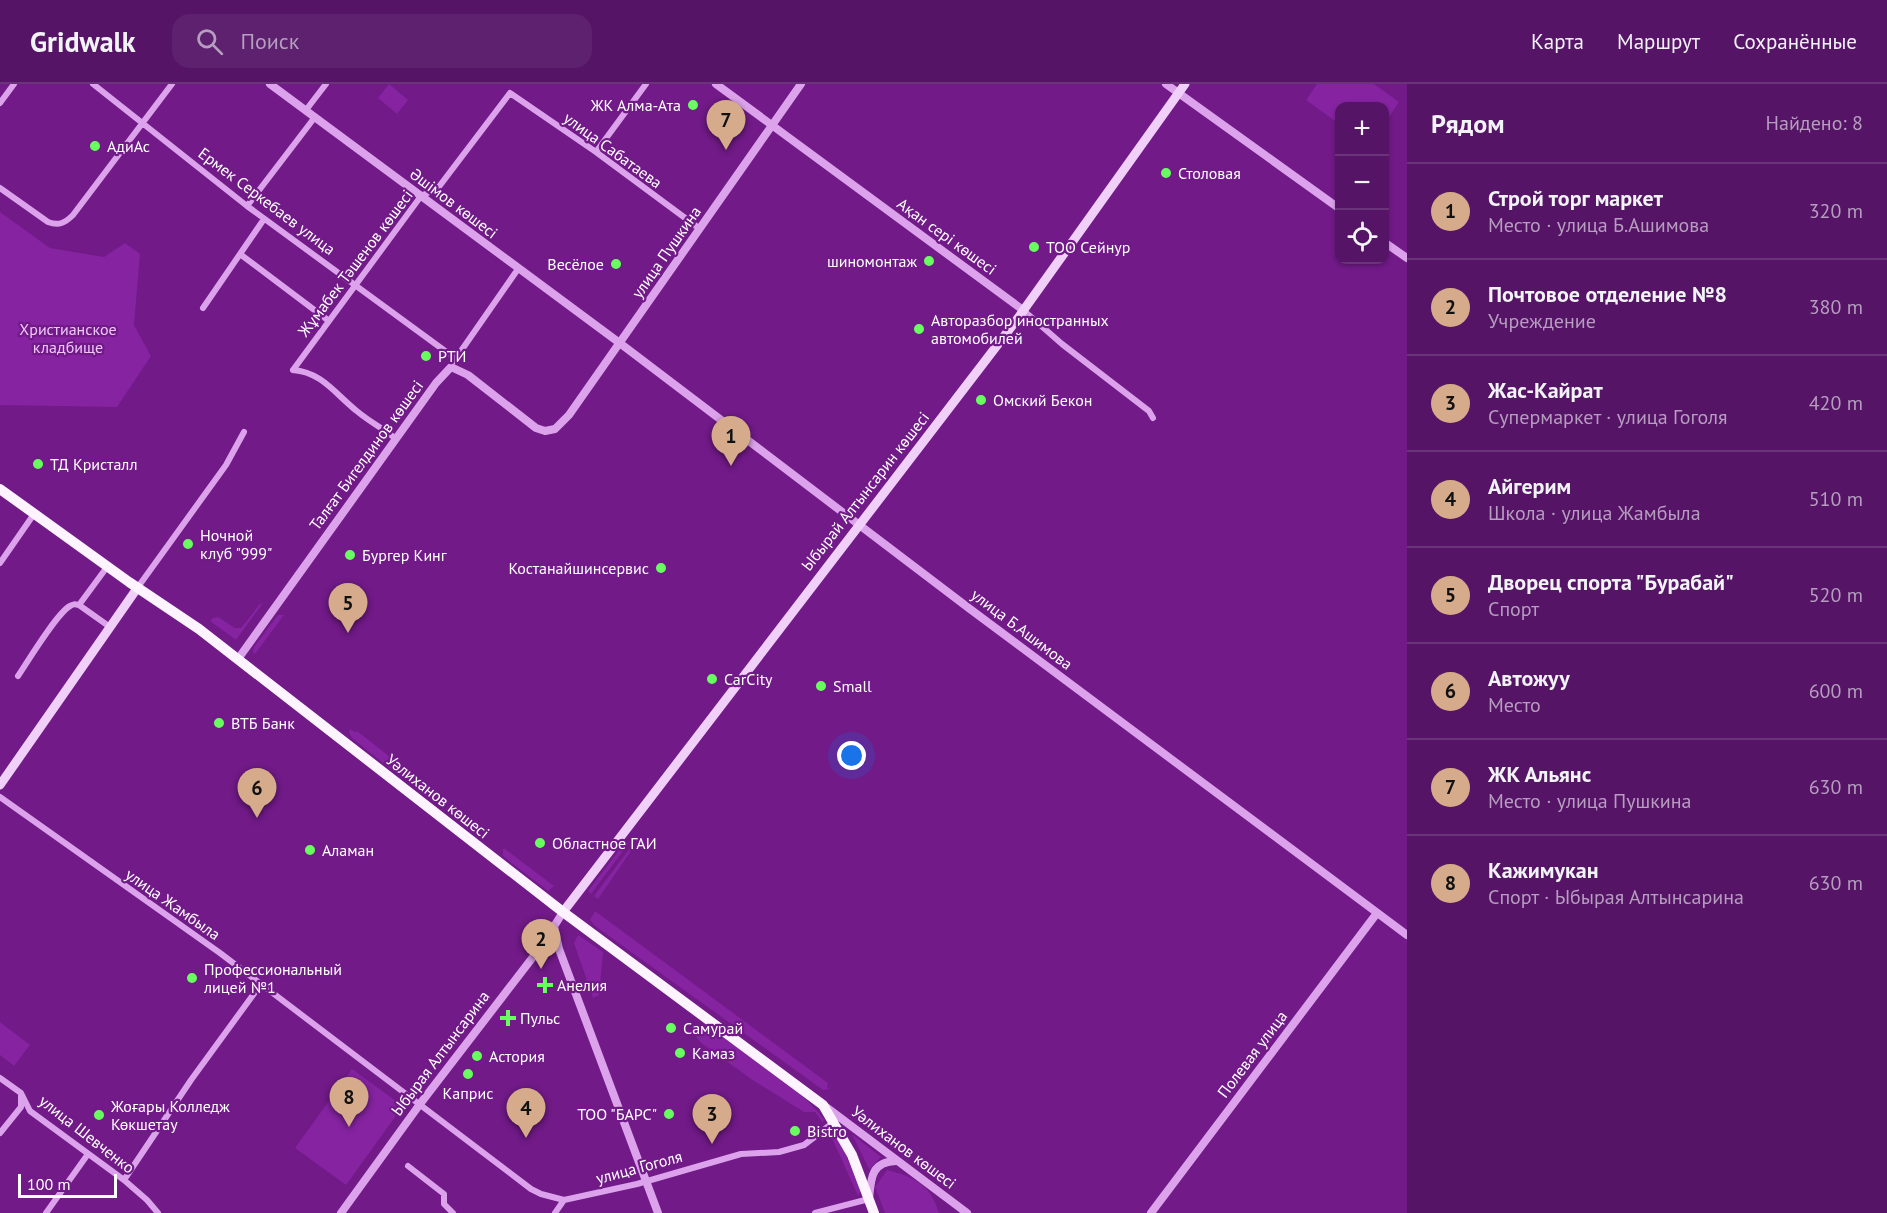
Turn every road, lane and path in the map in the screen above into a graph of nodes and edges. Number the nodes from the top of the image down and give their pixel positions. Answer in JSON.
{"nodes":[{"id":1,"x":14,"y":84,"type":"edge"},
{"id":2,"x":93,"y":84,"type":"edge"},
{"id":3,"x":172,"y":84,"type":"edge"},
{"id":4,"x":270,"y":84,"type":"edge"},
{"id":5,"x":326,"y":84,"type":"edge"},
{"id":6,"x":646,"y":84,"type":"edge"},
{"id":7,"x":716,"y":84,"type":"edge"},
{"id":8,"x":801,"y":84,"type":"edge"},
{"id":9,"x":1166,"y":84,"type":"edge"},
{"id":10,"x":1185,"y":84,"type":"edge"},
{"id":11,"x":510,"y":93,"type":"joint"},
{"id":12,"x":1179,"y":93,"type":"junction"},
{"id":13,"x":0,"y":103,"type":"edge"},
{"id":14,"x":306,"y":110,"type":"junction"},
{"id":15,"x":315,"y":117,"type":"junction"},
{"id":16,"x":141,"y":124,"type":"junction"},
{"id":17,"x":771,"y":126,"type":"junction"},
{"id":18,"x":596,"y":152,"type":"junction"},
{"id":19,"x":0,"y":188,"type":"edge"},
{"id":20,"x":421,"y":196,"type":"junction"},
{"id":21,"x":1335,"y":205,"type":"edge"},
{"id":22,"x":247,"y":207,"type":"junction"},
{"id":23,"x":264,"y":219,"type":"junction"},
{"id":24,"x":700,"y":229,"type":"junction"},
{"id":25,"x":1389,"y":245,"type":"edge"},
{"id":26,"x":240,"y":254,"type":"junction"},
{"id":27,"x":1407,"y":258,"type":"edge"},
{"id":28,"x":518,"y":270,"type":"junction"},
{"id":29,"x":355,"y":287,"type":"junction"},
{"id":30,"x":203,"y":308,"type":"dead end"},
{"id":31,"x":1023,"y":310,"type":"junction"},
{"id":32,"x":329,"y":321,"type":"junction"},
{"id":33,"x":621,"y":344,"type":"junction"},
{"id":34,"x":453,"y":363,"type":"junction"},
{"id":35,"x":1153,"y":417,"type":"dead end"},
{"id":36,"x":549,"y":430,"type":"joint"},
{"id":37,"x":244,"y":432,"type":"dead end"},
{"id":38,"x":396,"y":439,"type":"junction"},
{"id":39,"x":0,"y":488,"type":"edge"},
{"id":40,"x":34,"y":514,"type":"junction"},
{"id":41,"x":858,"y":524,"type":"junction"},
{"id":42,"x":0,"y":563,"type":"edge"},
{"id":43,"x":107,"y":567,"type":"junction"},
{"id":44,"x":141,"y":582,"type":"junction"},
{"id":45,"x":79,"y":605,"type":"junction"},
{"id":46,"x":110,"y":627,"type":"junction"},
{"id":47,"x":238,"y":659,"type":"junction"},
{"id":48,"x":18,"y":675,"type":"dead end"},
{"id":49,"x":0,"y":785,"type":"edge"},
{"id":50,"x":0,"y":797,"type":"edge"},
{"id":51,"x":563,"y":912,"type":"junction"},
{"id":52,"x":1377,"y":913,"type":"junction"},
{"id":53,"x":554,"y":926,"type":"junction"},
{"id":54,"x":1407,"y":935,"type":"edge"},
{"id":55,"x":261,"y":984,"type":"junction"},
{"id":56,"x":0,"y":1078,"type":"edge"},
{"id":57,"x":21,"y":1093,"type":"junction"},
{"id":58,"x":420,"y":1104,"type":"junction"},
{"id":59,"x":823,"y":1105,"type":"junction"},
{"id":60,"x":834,"y":1122,"type":"junction"},
{"id":61,"x":0,"y":1133,"type":"edge"},
{"id":62,"x":88,"y":1154,"type":"junction"},
{"id":63,"x":896,"y":1161,"type":"junction"},
{"id":64,"x":408,"y":1166,"type":"dead end"},
{"id":65,"x":124,"y":1180,"type":"junction"},
{"id":66,"x":646,"y":1180,"type":"junction"},
{"id":67,"x":869,"y":1199,"type":"junction"},
{"id":68,"x":564,"y":1200,"type":"junction"},
{"id":69,"x":46,"y":1213,"type":"edge"},
{"id":70,"x":158,"y":1213,"type":"edge"},
{"id":71,"x":341,"y":1213,"type":"edge"},
{"id":72,"x":453,"y":1213,"type":"edge"},
{"id":73,"x":555,"y":1213,"type":"edge"},
{"id":74,"x":657,"y":1213,"type":"edge"},
{"id":75,"x":815,"y":1213,"type":"edge"},
{"id":76,"x":874,"y":1213,"type":"edge"},
{"id":77,"x":967,"y":1213,"type":"edge"},
{"id":78,"x":1151,"y":1213,"type":"edge"}],
"edges":[{"from":1,"to":13,"type":"street"},
{"from":2,"to":16,"type":"street","name":"Ермек Серкебаев улица"},
{"from":3,"to":16,"type":"street"},
{"from":4,"to":14,"type":"street","name":"Әшімов көшесі"},
{"from":5,"to":14,"type":"street"},
{"from":6,"to":18,"type":"street"},
{"from":7,"to":17,"type":"street","name":"Ақан сері көшесі"},
{"from":8,"to":17,"type":"street","name":"улица Пушкина"},
{"from":9,"to":12,"type":"street"},
{"from":10,"to":12,"type":"main road","name":"Ыбырай Алтынсарин көшесі"},
{"from":11,"to":18,"type":"street","name":"улица Сабатаева"},
{"from":11,"to":20,"type":"street","name":"Жұмабек Тәшенов көшесі"},
{"from":12,"to":21,"type":"street"},
{"from":12,"to":31,"type":"main road","name":"Ыбырай Алтынсарин көшесі"},
{"from":14,"to":15,"type":"street","name":"Әшімов көшесі"},
{"from":15,"to":20,"type":"street","name":"Әшімов көшесі"},
{"from":15,"to":22,"type":"street"},
{"from":16,"to":19,"type":"street"},
{"from":16,"to":22,"type":"street","name":"Ермек Серкебаев улица"},
{"from":17,"to":24,"type":"street","name":"улица Пушкина"},
{"from":17,"to":31,"type":"street","name":"Ақан сері көшесі"},
{"from":18,"to":24,"type":"street","name":"улица Сабатаева"},
{"from":20,"to":28,"type":"street","name":"Әшімов көшесі"},
{"from":20,"to":29,"type":"street","name":"Жұмабек Тәшенов көшесі"},
{"from":22,"to":23,"type":"street","name":"Ермек Серкебаев улица"},
{"from":23,"to":26,"type":"street"},
{"from":23,"to":29,"type":"street","name":"Ермек Серкебаев улица"},
{"from":24,"to":33,"type":"street","name":"улица Пушкина"},
{"from":25,"to":27,"type":"street"},
{"from":26,"to":30,"type":"street"},
{"from":26,"to":32,"type":"street"},
{"from":28,"to":33,"type":"street","name":"Әшімов көшесі"},
{"from":28,"to":34,"type":"street","name":"Талғат Бигелдинов көшесі"},
{"from":29,"to":32,"type":"street","name":"Жұмабек Тәшенов көшесі"},
{"from":29,"to":34,"type":"street","name":"Ермек Серкебаев улица"},
{"from":31,"to":35,"type":"street","name":"Ақан сері көшесі"},
{"from":31,"to":41,"type":"main road","name":"Ыбырай Алтынсарин көшесі"},
{"from":32,"to":38,"type":"street","name":"Жұмабек Тәшенов көшесі"},
{"from":33,"to":36,"type":"street","name":"улица Пушкина"},
{"from":33,"to":41,"type":"street","name":"улица Б.Ашимова"},
{"from":34,"to":36,"type":"street","name":"Ермек Серкебаев улица"},
{"from":34,"to":38,"type":"street","name":"Талғат Бигелдинов көшесі"},
{"from":37,"to":44,"type":"street"},
{"from":38,"to":47,"type":"street","name":"Талғат Бигелдинов көшесі"},
{"from":39,"to":40,"type":"highway","name":"Уәлиханов көшесі"},
{"from":39,"to":44,"type":"highway"},
{"from":40,"to":42,"type":"street"},
{"from":40,"to":43,"type":"highway","name":"Уәлиханов көшесі"},
{"from":41,"to":51,"type":"main road","name":"Ыбырай Алтынсарин көшесі"},
{"from":41,"to":52,"type":"street","name":"улица Б.Ашимова"},
{"from":43,"to":44,"type":"highway","name":"Уәлиханов көшесі"},
{"from":43,"to":45,"type":"street"},
{"from":44,"to":46,"type":"main road"},
{"from":44,"to":47,"type":"highway","name":"Уәлиханов көшесі"},
{"from":45,"to":46,"type":"street"},
{"from":45,"to":48,"type":"street"},
{"from":46,"to":49,"type":"main road"},
{"from":47,"to":51,"type":"highway","name":"Уәлиханов көшесі"},
{"from":50,"to":55,"type":"street","name":"улица Жамбыла"},
{"from":51,"to":53,"type":"street","name":"Ыбырая Алтынсарина"},
{"from":51,"to":59,"type":"highway","name":"Уәлиханов көшесі"},
{"from":52,"to":54,"type":"street","name":"улица Б.Ашимова"},
{"from":52,"to":78,"type":"street","name":"Полевая улица"},
{"from":53,"to":58,"type":"street","name":"Ыбырая Алтынсарина"},
{"from":53,"to":66,"type":"street"},
{"from":55,"to":58,"type":"street","name":"улица Жамбыла"},
{"from":55,"to":65,"type":"street"},
{"from":56,"to":57,"type":"street","name":"улица Шевченко"},
{"from":57,"to":61,"type":"street"},
{"from":57,"to":62,"type":"street","name":"улица Шевченко"},
{"from":58,"to":68,"type":"street","name":"улица Жамбыла"},
{"from":58,"to":71,"type":"street","name":"Ыбырая Алтынсарина"},
{"from":59,"to":60,"type":"highway","name":"Уәлиханов көшесі"},
{"from":59,"to":63,"type":"street","name":"Уәлиханов көшесі"},
{"from":60,"to":66,"type":"street","name":"улица Гоголя"},
{"from":60,"to":67,"type":"highway","name":"Уәлиханов көшесі"},
{"from":62,"to":65,"type":"street","name":"улица Шевченко"},
{"from":62,"to":69,"type":"street"},
{"from":63,"to":67,"type":"street"},
{"from":63,"to":77,"type":"street","name":"Уәлиханов көшесі"},
{"from":64,"to":72,"type":"street"},
{"from":65,"to":70,"type":"street","name":"улица Шевченко"},
{"from":66,"to":68,"type":"street","name":"улица Гоголя"},
{"from":66,"to":74,"type":"street"},
{"from":67,"to":75,"type":"street"},
{"from":67,"to":76,"type":"highway","name":"Уәлиханов көшесі"},
{"from":68,"to":73,"type":"street"}]}
